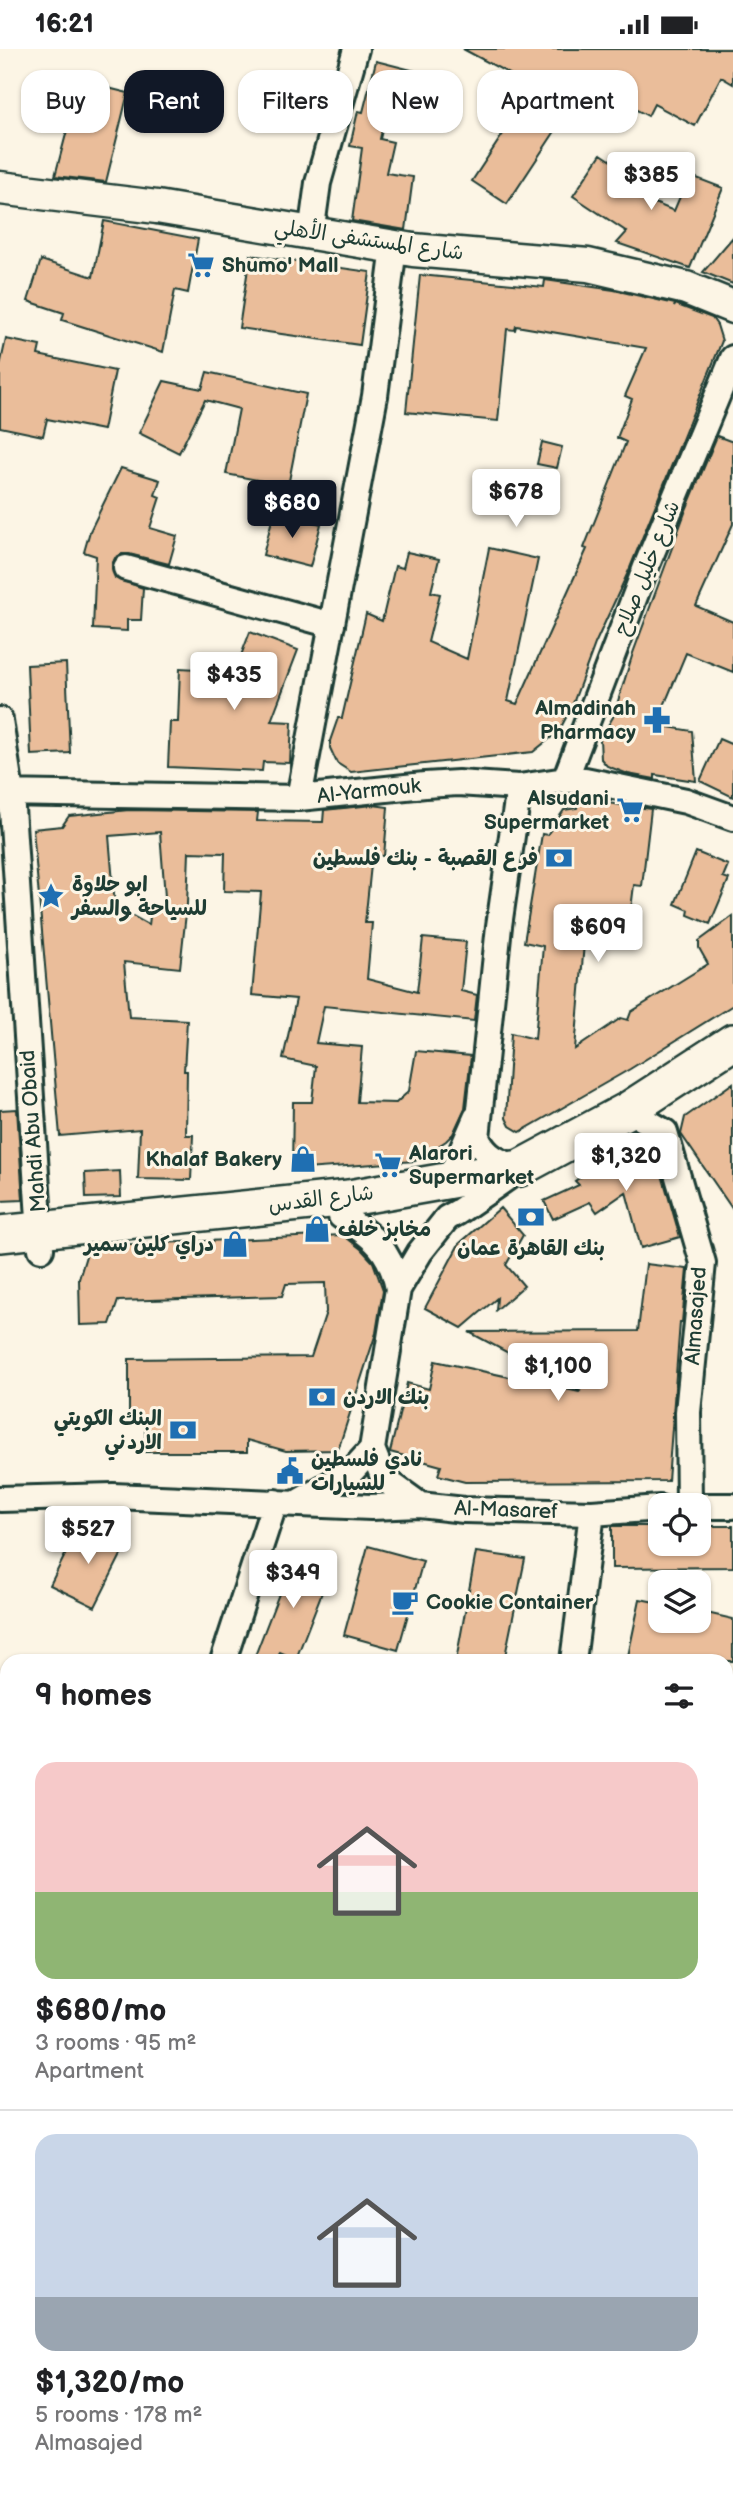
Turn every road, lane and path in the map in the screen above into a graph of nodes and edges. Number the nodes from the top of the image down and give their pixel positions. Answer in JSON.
{"nodes":[{"id":1,"x":356,"y":49,"type":"edge"},
{"id":2,"x":0,"y":188,"type":"edge"},
{"id":3,"x":311,"y":234,"type":"junction"},
{"id":4,"x":394,"y":247,"type":"junction"},
{"id":5,"x":733,"y":307,"type":"edge"},
{"id":6,"x":733,"y":358,"type":"edge"},
{"id":7,"x":126,"y":568,"type":"dead end"},
{"id":8,"x":332,"y":625,"type":"junction"},
{"id":9,"x":0,"y":720,"type":"edge"},
{"id":10,"x":565,"y":779,"type":"junction"},
{"id":11,"x":519,"y":787,"type":"junction"},
{"id":12,"x":5,"y":793,"type":"edge"},
{"id":13,"x":299,"y":798,"type":"junction"},
{"id":14,"x":733,"y":818,"type":"edge"},
{"id":15,"x":733,"y":1042,"type":"edge"},
{"id":16,"x":628,"y":1110,"type":"junction"},
{"id":17,"x":479,"y":1111,"type":"junction"},
{"id":18,"x":520,"y":1168,"type":"junction"},
{"id":19,"x":449,"y":1180,"type":"junction"},
{"id":20,"x":341,"y":1216,"type":"junction"},
{"id":21,"x":0,"y":1234,"type":"edge"},
{"id":22,"x":41,"y":1239,"type":"junction"},
{"id":23,"x":0,"y":1252,"type":"edge"},
{"id":24,"x":398,"y":1289,"type":"junction"},
{"id":25,"x":372,"y":1449,"type":"junction"},
{"id":26,"x":689,"y":1493,"type":"edge"},
{"id":27,"x":0,"y":1499,"type":"edge"},
{"id":28,"x":286,"y":1503,"type":"junction"},
{"id":29,"x":420,"y":1505,"type":"junction"},
{"id":30,"x":711,"y":1506,"type":"edge"},
{"id":31,"x":733,"y":1506,"type":"edge"},
{"id":32,"x":648,"y":1509,"type":"edge"},
{"id":33,"x":592,"y":1513,"type":"junction"},
{"id":34,"x":226,"y":1654,"type":"edge"},
{"id":35,"x":574,"y":1654,"type":"edge"}],
"edges":[{"from":1,"to":3,"type":"street"},
{"from":2,"to":3,"type":"street","name":"شارع المستشفى الأهلي"},
{"from":3,"to":4,"type":"street","name":"شارع المستشفى الأهلي"},
{"from":4,"to":5,"type":"street","name":"شارع المستشفى الأهلي"},
{"from":4,"to":8,"type":"street"},
{"from":6,"to":10,"type":"street","name":"شارع خليل صلاح"},
{"from":7,"to":8,"type":"street"},
{"from":8,"to":13,"type":"street"},
{"from":9,"to":12,"type":"street","name":"Mahdi Abu Obaid"},
{"from":10,"to":11,"type":"street","name":"Al-Yarmouk"},
{"from":10,"to":14,"type":"street","name":"Al-Yarmouk"},
{"from":11,"to":13,"type":"street","name":"Al-Yarmouk"},
{"from":11,"to":17,"type":"street"},
{"from":12,"to":13,"type":"street","name":"Al-Yarmouk"},
{"from":12,"to":22,"type":"street","name":"Mahdi Abu Obaid"},
{"from":15,"to":16,"type":"main road","name":"شارع القدس"},
{"from":16,"to":18,"type":"main road","name":"شارع القدس"},
{"from":16,"to":26,"type":"street","name":"Almasajed"},
{"from":17,"to":18,"type":"street"},
{"from":17,"to":19,"type":"street"},
{"from":18,"to":19,"type":"main road","name":"شارع القدس"},
{"from":18,"to":24,"type":"street"},
{"from":19,"to":20,"type":"main road"},
{"from":19,"to":22,"type":"main road","name":"شارع القدس"},
{"from":20,"to":22,"type":"main road"},
{"from":20,"to":24,"type":"street"},
{"from":21,"to":22,"type":"main road","name":"شارع القدس"},
{"from":22,"to":23,"type":"main road"},
{"from":24,"to":25,"type":"street"},
{"from":25,"to":28,"type":"street"},
{"from":25,"to":29,"type":"street","name":"Al-Masaref"},
{"from":27,"to":28,"type":"street","name":"Al-Masaref"},
{"from":28,"to":29,"type":"street","name":"Al-Masaref"},
{"from":28,"to":34,"type":"street"},
{"from":29,"to":33,"type":"street","name":"Al-Masaref"},
{"from":30,"to":31,"type":"street"},
{"from":32,"to":33,"type":"street","name":"Al-Masaref"},
{"from":33,"to":35,"type":"street"}]}
